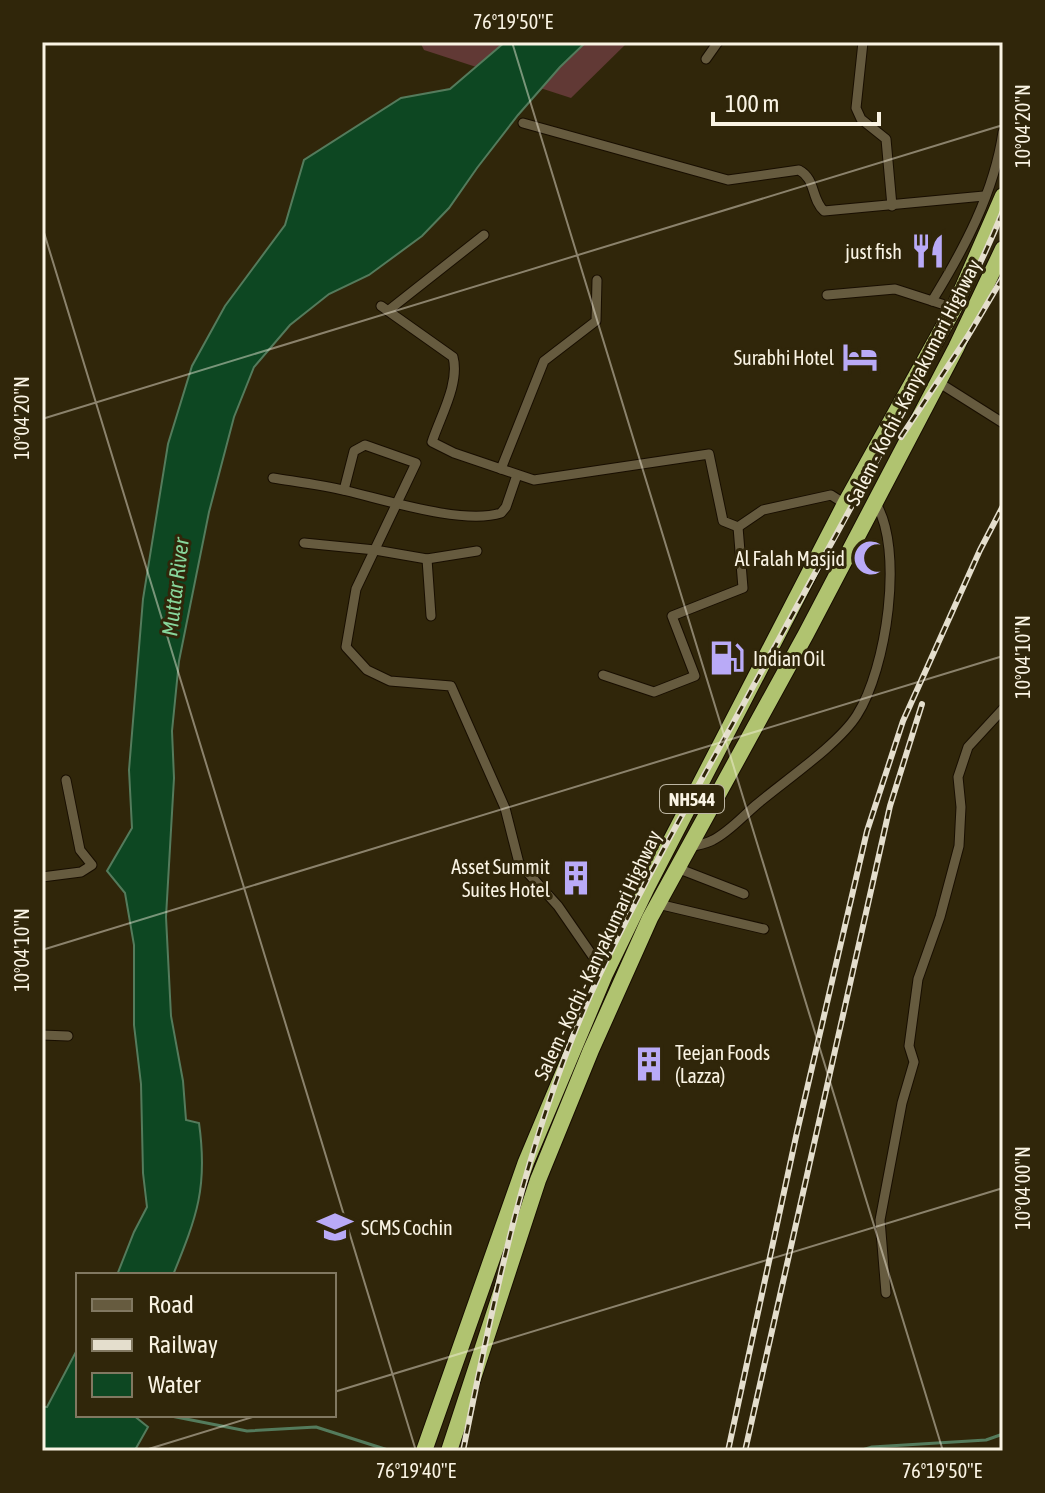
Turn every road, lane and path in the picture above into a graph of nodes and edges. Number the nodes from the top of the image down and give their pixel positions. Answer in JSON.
{"nodes":[{"id":1,"x":718,"y":42,"type":"edge"},
{"id":2,"x":863,"y":42,"type":"edge"},
{"id":3,"x":706,"y":59,"type":"dead end"},
{"id":4,"x":523,"y":123,"type":"dead end"},
{"id":5,"x":1003,"y":132,"type":"edge"},
{"id":6,"x":984,"y":196,"type":"junction"},
{"id":7,"x":1003,"y":196,"type":"edge"},
{"id":8,"x":892,"y":206,"type":"junction"},
{"id":9,"x":484,"y":235,"type":"dead end"},
{"id":10,"x":1003,"y":249,"type":"edge"},
{"id":11,"x":597,"y":280,"type":"dead end"},
{"id":12,"x":827,"y":295,"type":"dead end"},
{"id":13,"x":932,"y":301,"type":"junction"},
{"id":14,"x":954,"y":308,"type":"junction"},
{"id":15,"x":938,"y":382,"type":"junction"},
{"id":16,"x":1003,"y":423,"type":"edge"},
{"id":17,"x":501,"y":469,"type":"junction"},
{"id":18,"x":517,"y":475,"type":"junction"},
{"id":19,"x":273,"y":478,"type":"dead end"},
{"id":20,"x":344,"y":490,"type":"junction"},
{"id":21,"x":875,"y":502,"type":"junction"},
{"id":22,"x":396,"y":504,"type":"junction"},
{"id":23,"x":845,"y":504,"type":"junction"},
{"id":24,"x":738,"y":527,"type":"junction"},
{"id":25,"x":833,"y":528,"type":"junction"},
{"id":26,"x":854,"y":541,"type":"junction"},
{"id":27,"x":304,"y":543,"type":"dead end"},
{"id":28,"x":375,"y":550,"type":"junction"},
{"id":29,"x":477,"y":551,"type":"dead end"},
{"id":30,"x":427,"y":559,"type":"junction"},
{"id":31,"x":431,"y":616,"type":"dead end"},
{"id":32,"x":603,"y":675,"type":"dead end"},
{"id":33,"x":1003,"y":709,"type":"edge"},
{"id":34,"x":66,"y":780,"type":"dead end"},
{"id":35,"x":688,"y":848,"type":"junction"},
{"id":36,"x":677,"y":868,"type":"junction"},
{"id":37,"x":42,"y":877,"type":"edge"},
{"id":38,"x":744,"y":894,"type":"dead end"},
{"id":39,"x":658,"y":904,"type":"junction"},
{"id":40,"x":764,"y":929,"type":"dead end"},
{"id":41,"x":605,"y":974,"type":"junction"},
{"id":42,"x":42,"y":1035,"type":"edge"},
{"id":43,"x":68,"y":1036,"type":"dead end"},
{"id":44,"x":886,"y":1293,"type":"dead end"},
{"id":45,"x":424,"y":1451,"type":"edge"},
{"id":46,"x":449,"y":1451,"type":"edge"}],
"edges":[{"from":1,"to":3,"type":"street"},
{"from":2,"to":8,"type":"street"},
{"from":4,"to":8,"type":"street"},
{"from":5,"to":6,"type":"street"},
{"from":6,"to":8,"type":"street"},
{"from":6,"to":13,"type":"street"},
{"from":7,"to":14,"type":"highway","name":"Salem - Kochi - Kanyakumari Highway","number":"NH544"},
{"from":9,"to":17,"type":"street"},
{"from":10,"to":15,"type":"highway","name":"Salem - Kochi - Kanyakumari Highway","number":"NH544"},
{"from":11,"to":17,"type":"street"},
{"from":12,"to":13,"type":"street"},
{"from":13,"to":14,"type":"street"},
{"from":14,"to":23,"type":"highway","name":"Salem - Kochi - Kanyakumari Highway","number":"NH544"},
{"from":15,"to":16,"type":"street"},
{"from":15,"to":21,"type":"highway","name":"Salem - Kochi - Kanyakumari Highway","number":"NH544"},
{"from":17,"to":18,"type":"street"},
{"from":18,"to":22,"type":"street"},
{"from":18,"to":24,"type":"street"},
{"from":19,"to":20,"type":"street"},
{"from":20,"to":22,"type":"street"},
{"from":20,"to":22,"type":"street"},
{"from":21,"to":26,"type":"highway","name":"Salem - Kochi - Kanyakumari Highway","number":"NH544"},
{"from":21,"to":35,"type":"street"},
{"from":22,"to":28,"type":"street"},
{"from":23,"to":24,"type":"street"},
{"from":23,"to":25,"type":"highway","name":"Salem - Kochi - Kanyakumari Highway","number":"NH544"},
{"from":24,"to":32,"type":"street"},
{"from":25,"to":26,"type":"highway"},
{"from":25,"to":41,"type":"highway","name":"Salem - Kochi - Kanyakumari Highway","number":"NH544"},
{"from":26,"to":35,"type":"highway","name":"Salem - Kochi - Kanyakumari Highway","number":"NH544"},
{"from":27,"to":28,"type":"street"},
{"from":28,"to":30,"type":"street"},
{"from":28,"to":41,"type":"street"},
{"from":29,"to":30,"type":"street"},
{"from":30,"to":31,"type":"street"},
{"from":33,"to":44,"type":"street"},
{"from":34,"to":37,"type":"street"},
{"from":35,"to":36,"type":"highway","name":"Salem - Kochi - Kanyakumari Highway","number":"NH544"},
{"from":36,"to":38,"type":"street"},
{"from":36,"to":39,"type":"highway","name":"Salem - Kochi - Kanyakumari Highway","number":"NH544"},
{"from":39,"to":40,"type":"street"},
{"from":39,"to":46,"type":"highway","name":"Salem - Kochi - Kanyakumari Highway","number":"NH544"},
{"from":41,"to":45,"type":"highway","name":"Salem - Kochi - Kanyakumari Highway","number":"NH544"},
{"from":42,"to":43,"type":"street"}]}
